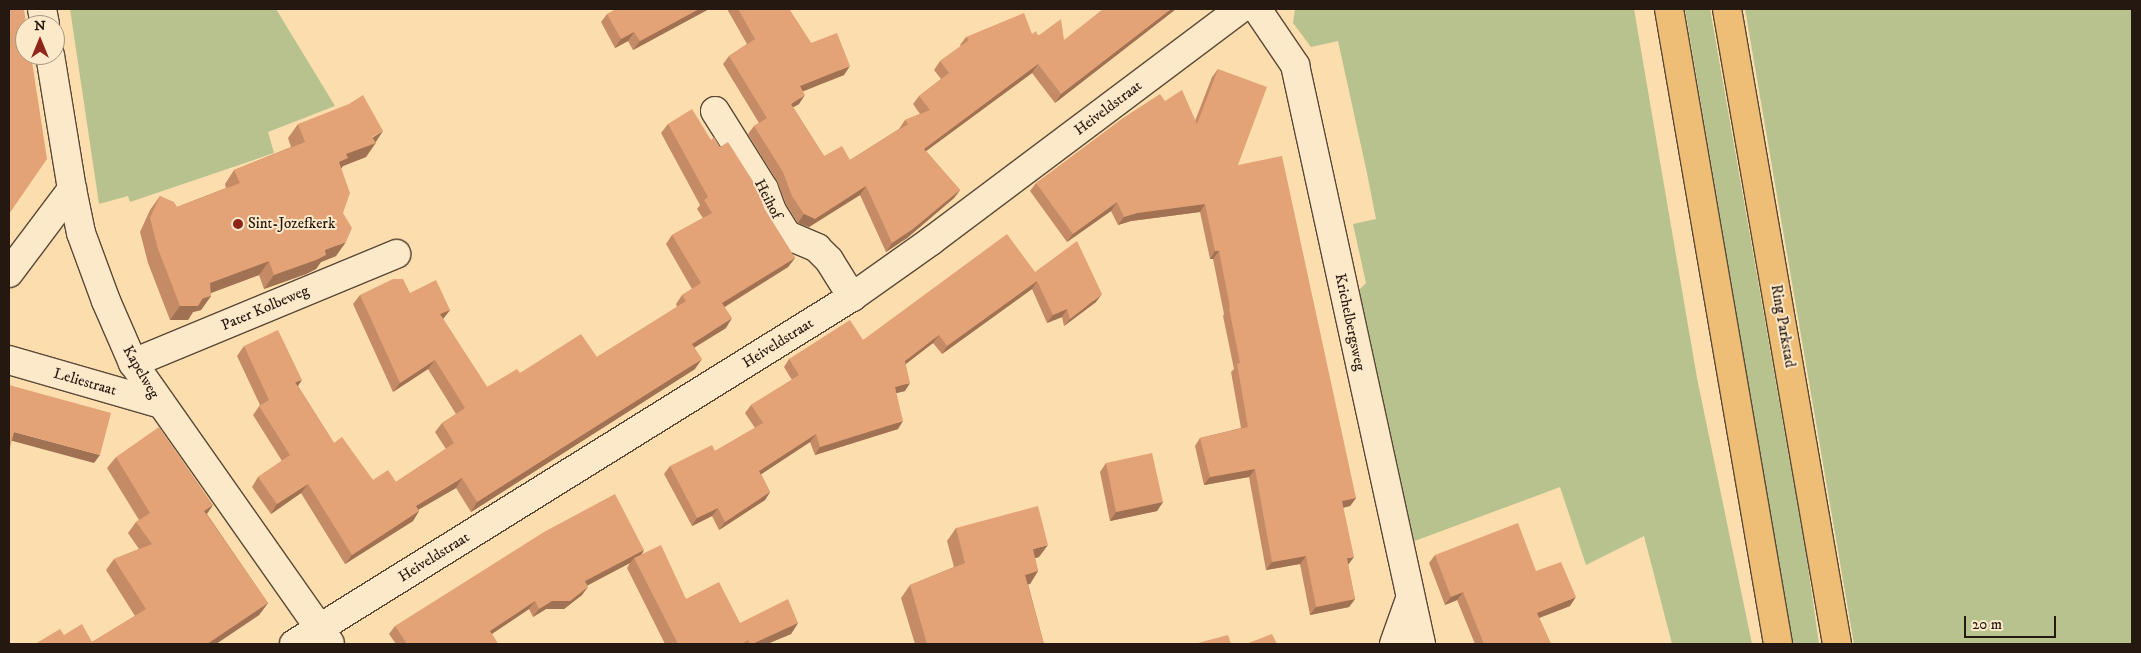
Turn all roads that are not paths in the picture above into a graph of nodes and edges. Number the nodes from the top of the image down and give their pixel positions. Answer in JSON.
{"nodes":[{"id":1,"x":1240,"y":9,"type":"edge"},
{"id":2,"x":1258,"y":9,"type":"edge"},
{"id":3,"x":1669,"y":9,"type":"edge"},
{"id":4,"x":1727,"y":9,"type":"edge"},
{"id":5,"x":52,"y":65,"type":"edge"},
{"id":6,"x":715,"y":111,"type":"dead end"},
{"id":7,"x":72,"y":189,"type":"junction"},
{"id":8,"x":396,"y":254,"type":"dead end"},
{"id":9,"x":9,"y":273,"type":"edge"},
{"id":10,"x":852,"y":296,"type":"junction"},
{"id":11,"x":9,"y":360,"type":"edge"},
{"id":12,"x":133,"y":363,"type":"junction"},
{"id":13,"x":161,"y":404,"type":"junction"},
{"id":14,"x":1410,"y":598,"type":"junction"},
{"id":15,"x":326,"y":636,"type":"edge"},
{"id":16,"x":294,"y":644,"type":"edge"},
{"id":17,"x":1394,"y":644,"type":"edge"},
{"id":18,"x":1421,"y":644,"type":"edge"},
{"id":19,"x":1778,"y":644,"type":"edge"},
{"id":20,"x":1837,"y":644,"type":"edge"}],
"edges":[{"from":1,"to":10,"type":"street","name":"Heiveldstraat"},
{"from":2,"to":14,"type":"street","name":"Krichelbergsweg"},
{"from":3,"to":19,"type":"highway"},
{"from":4,"to":20,"type":"highway","name":"Ring Parkstad"},
{"from":5,"to":7,"type":"street","name":"Kapelweg"},
{"from":6,"to":10,"type":"street","name":"Heihof"},
{"from":7,"to":9,"type":"street"},
{"from":7,"to":12,"type":"street","name":"Kapelweg"},
{"from":8,"to":12,"type":"street","name":"Pater Kolbeweg"},
{"from":10,"to":15,"type":"street","name":"Heiveldstraat"},
{"from":11,"to":13,"type":"street","name":"Leliestraat"},
{"from":12,"to":13,"type":"street","name":"Kapelweg"},
{"from":13,"to":15,"type":"street","name":"Kapelweg"},
{"from":14,"to":17,"type":"street"},
{"from":14,"to":18,"type":"street","name":"Krichelbergsweg"},
{"from":15,"to":16,"type":"street","name":"Heiveldstraat"}]}
